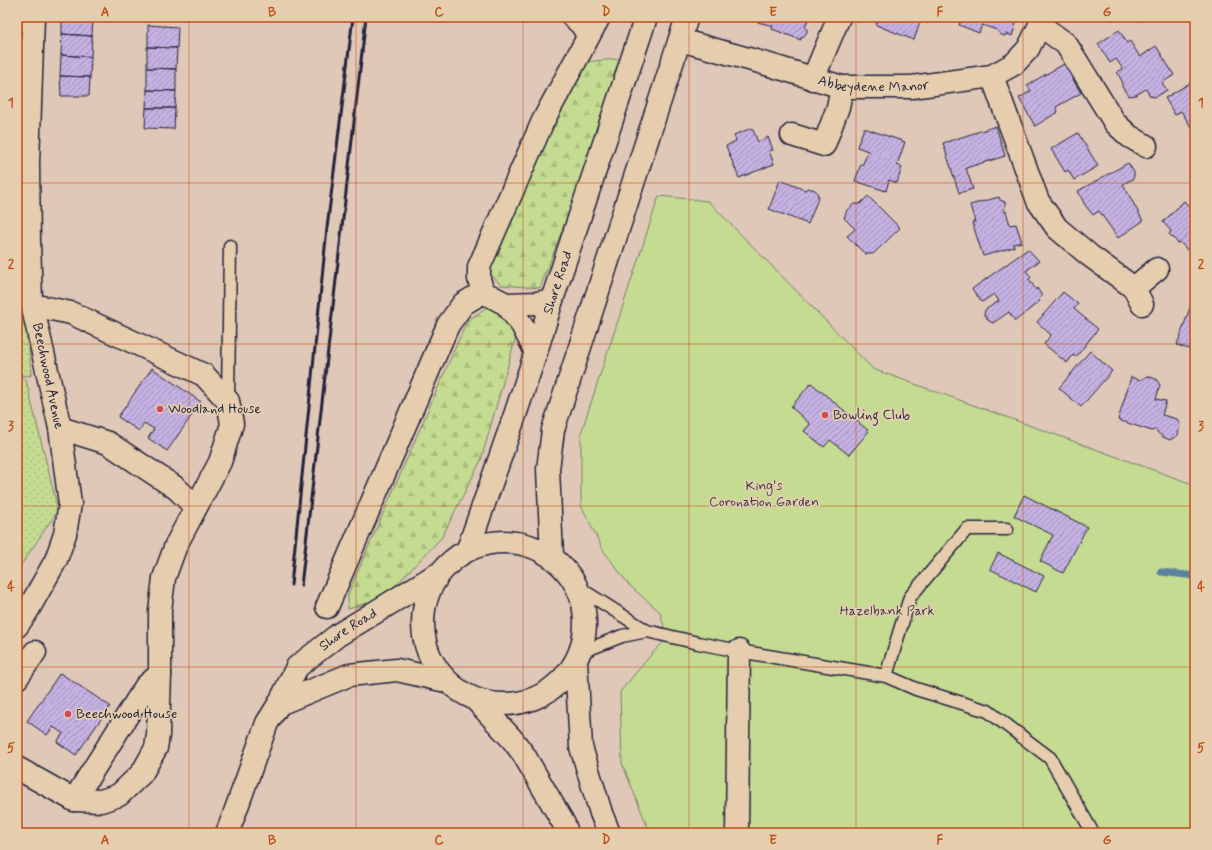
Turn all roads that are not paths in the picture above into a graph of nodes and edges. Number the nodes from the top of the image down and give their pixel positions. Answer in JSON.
{"nodes":[{"id":1,"x":33,"y":17,"type":"edge"},
{"id":2,"x":573,"y":17,"type":"edge"},
{"id":3,"x":599,"y":17,"type":"edge"},
{"id":4,"x":646,"y":17,"type":"edge"},
{"id":5,"x":688,"y":17,"type":"edge"},
{"id":6,"x":839,"y":17,"type":"edge"},
{"id":7,"x":1042,"y":21,"type":"edge"},
{"id":8,"x":588,"y":36,"type":"junction"},
{"id":9,"x":680,"y":40,"type":"junction"},
{"id":10,"x":992,"y":76,"type":"junction"},
{"id":11,"x":813,"y":79,"type":"junction"},
{"id":12,"x":842,"y":87,"type":"junction"},
{"id":13,"x":792,"y":134,"type":"dead end"},
{"id":14,"x":1146,"y":146,"type":"dead end"},
{"id":15,"x":22,"y":163,"type":"edge"},
{"id":16,"x":230,"y":246,"type":"dead end"},
{"id":17,"x":1157,"y":269,"type":"dead end"},
{"id":18,"x":483,"y":292,"type":"junction"},
{"id":19,"x":552,"y":300,"type":"junction"},
{"id":20,"x":506,"y":304,"type":"junction"},
{"id":21,"x":32,"y":305,"type":"junction"},
{"id":22,"x":536,"y":352,"type":"junction"},
{"id":23,"x":228,"y":401,"type":"junction"},
{"id":24,"x":60,"y":428,"type":"junction"},
{"id":25,"x":196,"y":507,"type":"junction"},
{"id":26,"x":1007,"y":530,"type":"dead end"},
{"id":27,"x":468,"y":549,"type":"junction"},
{"id":28,"x":552,"y":556,"type":"junction"},
{"id":29,"x":436,"y":575,"type":"junction"},
{"id":30,"x":576,"y":586,"type":"junction"},
{"id":31,"x":327,"y":607,"type":"dead end"},
{"id":32,"x":17,"y":626,"type":"edge"},
{"id":33,"x":647,"y":631,"type":"junction"},
{"id":34,"x":739,"y":651,"type":"junction"},
{"id":35,"x":35,"y":652,"type":"dead end"},
{"id":36,"x":578,"y":657,"type":"junction"},
{"id":37,"x":160,"y":674,"type":"junction"},
{"id":38,"x":886,"y":676,"type":"junction"},
{"id":39,"x":17,"y":678,"type":"edge"},
{"id":40,"x":446,"y":681,"type":"junction"},
{"id":41,"x":476,"y":700,"type":"junction"},
{"id":42,"x":279,"y":704,"type":"junction"},
{"id":43,"x":17,"y":768,"type":"edge"},
{"id":44,"x":74,"y":800,"type":"junction"},
{"id":45,"x":227,"y":833,"type":"edge"},
{"id":46,"x":567,"y":833,"type":"edge"},
{"id":47,"x":609,"y":833,"type":"edge"},
{"id":48,"x":737,"y":833,"type":"edge"},
{"id":49,"x":1093,"y":833,"type":"edge"}],
"edges":[{"from":1,"to":15,"type":"main road","name":"Beechwood Avenue"},
{"from":2,"to":8,"type":"main road"},
{"from":3,"to":8,"type":"main road"},
{"from":4,"to":19,"type":"main road","name":"Shore Road"},
{"from":5,"to":9,"type":"main road"},
{"from":6,"to":11,"type":"main road"},
{"from":7,"to":10,"type":"main road","name":"Abbeydene Manor"},
{"from":7,"to":14,"type":"main road"},
{"from":8,"to":18,"type":"main road"},
{"from":9,"to":11,"type":"main road","name":"Abbeydene Manor"},
{"from":9,"to":28,"type":"main road"},
{"from":10,"to":12,"type":"main road","name":"Abbeydene Manor"},
{"from":10,"to":17,"type":"main road"},
{"from":11,"to":12,"type":"main road","name":"Abbeydene Manor"},
{"from":12,"to":13,"type":"main road"},
{"from":15,"to":21,"type":"main road","name":"Beechwood Avenue"},
{"from":16,"to":23,"type":"lane"},
{"from":18,"to":20,"type":"main road"},
{"from":18,"to":31,"type":"main road"},
{"from":19,"to":20,"type":"main road"},
{"from":19,"to":22,"type":"main road","name":"Shore Road"},
{"from":20,"to":22,"type":"main road"},
{"from":21,"to":23,"type":"main road"},
{"from":21,"to":24,"type":"main road","name":"Beechwood Avenue"},
{"from":22,"to":27,"type":"main road","name":"Shore Road"},
{"from":23,"to":25,"type":"main road"},
{"from":24,"to":25,"type":"main road"},
{"from":24,"to":32,"type":"main road","name":"Beechwood Avenue"},
{"from":25,"to":37,"type":"main road"},
{"from":26,"to":38,"type":"lane"},
{"from":27,"to":28,"type":"main road"},
{"from":27,"to":29,"type":"main road"},
{"from":28,"to":30,"type":"main road"},
{"from":29,"to":40,"type":"main road"},
{"from":29,"to":42,"type":"main road","name":"Shore Road"},
{"from":30,"to":33,"type":"lane"},
{"from":30,"to":36,"type":"main road"},
{"from":33,"to":34,"type":"lane"},
{"from":33,"to":36,"type":"lane"},
{"from":34,"to":38,"type":"lane"},
{"from":34,"to":48,"type":"main road"},
{"from":35,"to":39,"type":"main road"},
{"from":36,"to":41,"type":"main road"},
{"from":36,"to":47,"type":"main road"},
{"from":37,"to":44,"type":"main road"},
{"from":37,"to":44,"type":"main road"},
{"from":38,"to":49,"type":"lane"},
{"from":40,"to":41,"type":"main road"},
{"from":40,"to":42,"type":"main road"},
{"from":41,"to":46,"type":"main road"},
{"from":42,"to":45,"type":"main road","name":"Shore Road"},
{"from":43,"to":44,"type":"main road"}]}
